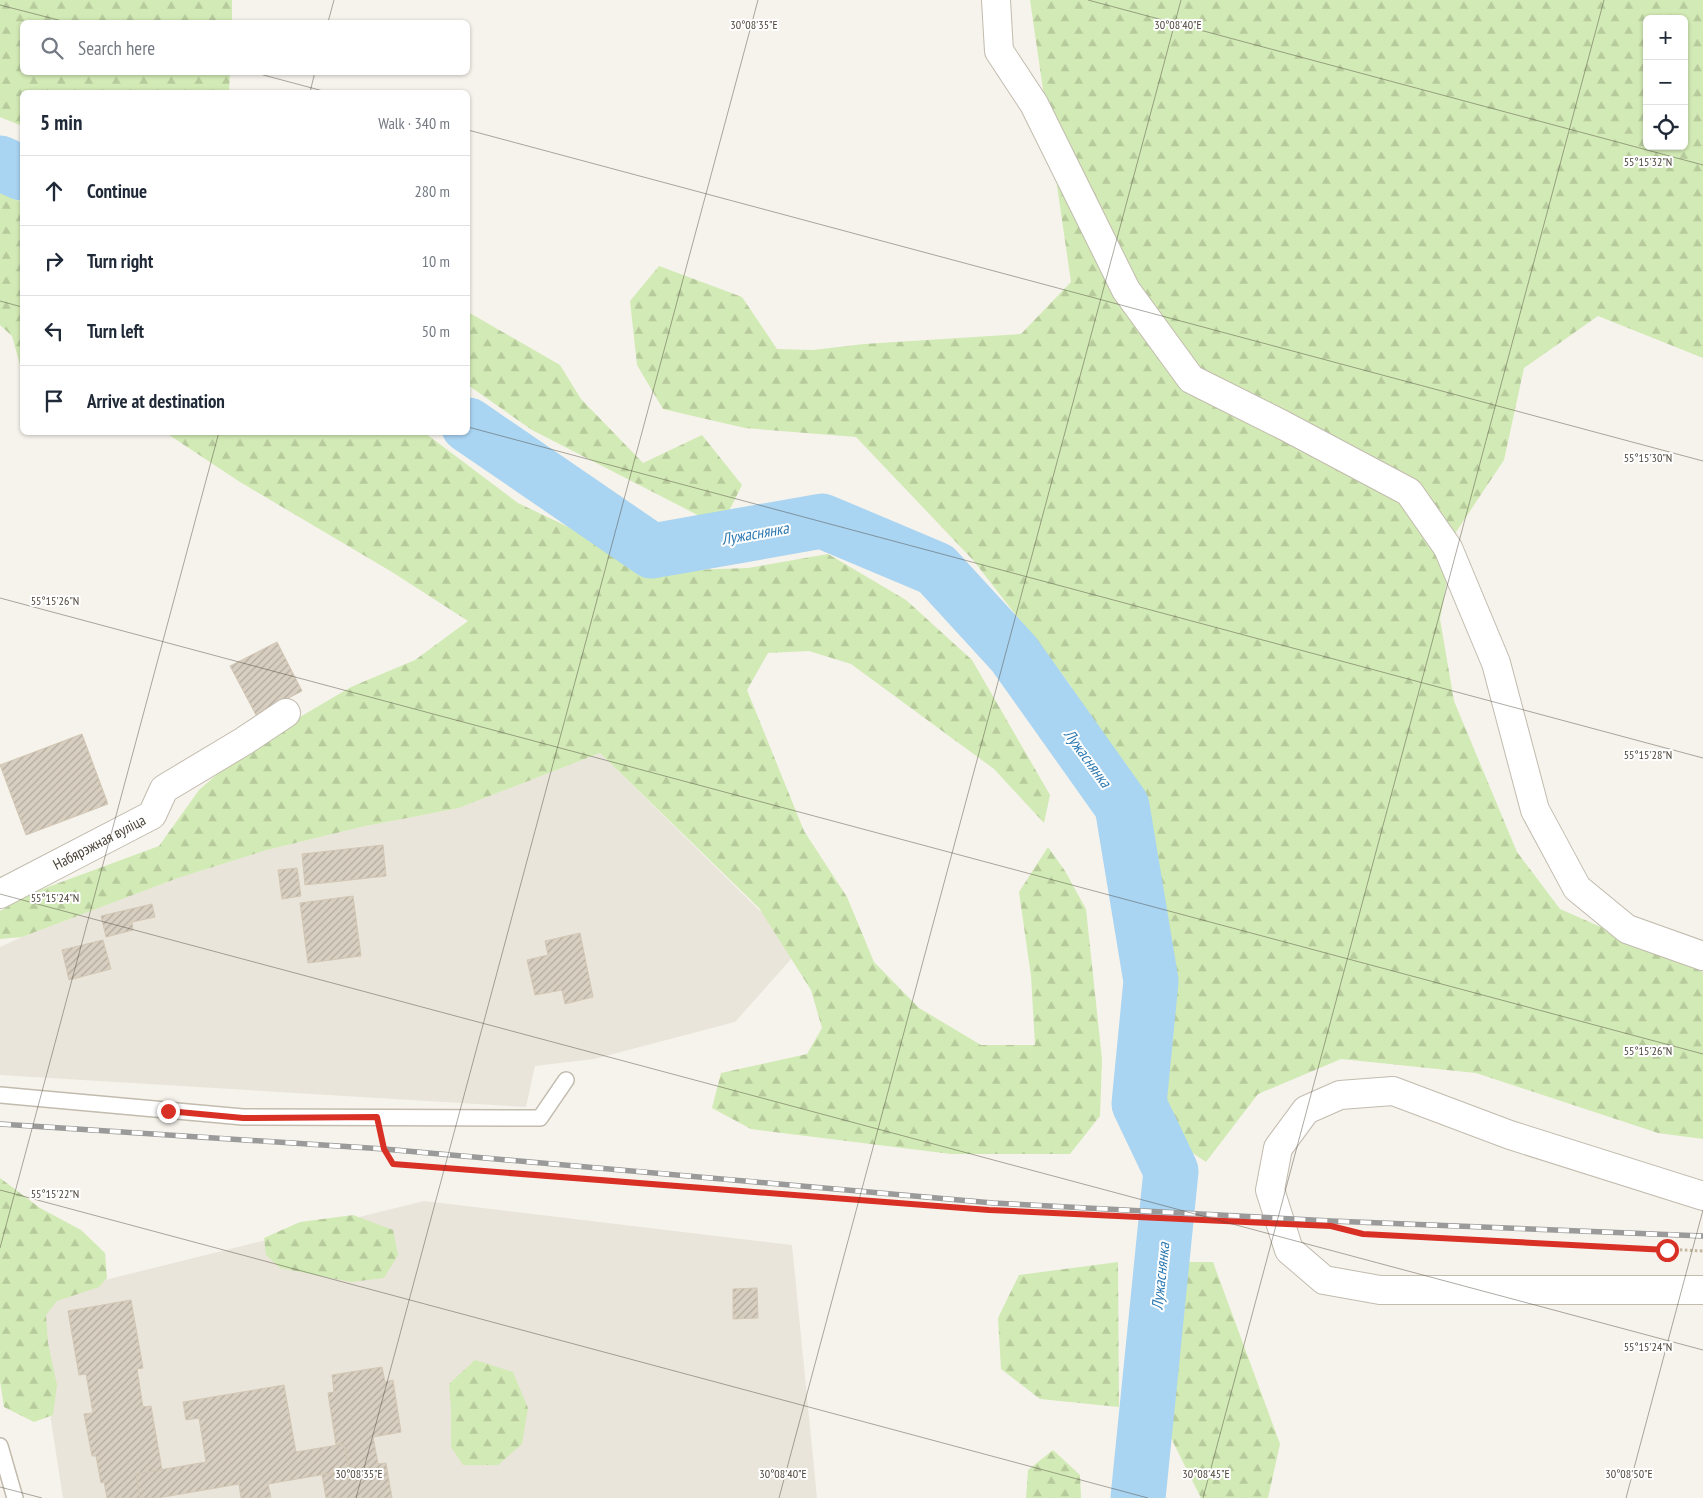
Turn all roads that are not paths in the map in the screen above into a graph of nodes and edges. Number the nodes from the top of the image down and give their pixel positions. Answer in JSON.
{"nodes":[{"id":1,"x":996,"y":0,"type":"edge"},
{"id":2,"x":286,"y":713,"type":"dead end"},
{"id":3,"x":0,"y":894,"type":"edge"},
{"id":4,"x":1703,"y":956,"type":"edge"},
{"id":5,"x":566,"y":1080,"type":"dead end"},
{"id":6,"x":0,"y":1095,"type":"edge"},
{"id":7,"x":1703,"y":1196,"type":"edge"},
{"id":8,"x":1703,"y":1290,"type":"edge"},
{"id":9,"x":0,"y":1446,"type":"edge"},
{"id":10,"x":15,"y":1498,"type":"edge"}],
"edges":[{"from":1,"to":4,"type":"street"},
{"from":2,"to":3,"type":"street","name":"Набярэжная вуліца"},
{"from":5,"to":6,"type":"lane"},
{"from":7,"to":8,"type":"street"},
{"from":9,"to":10,"type":"lane"}]}
